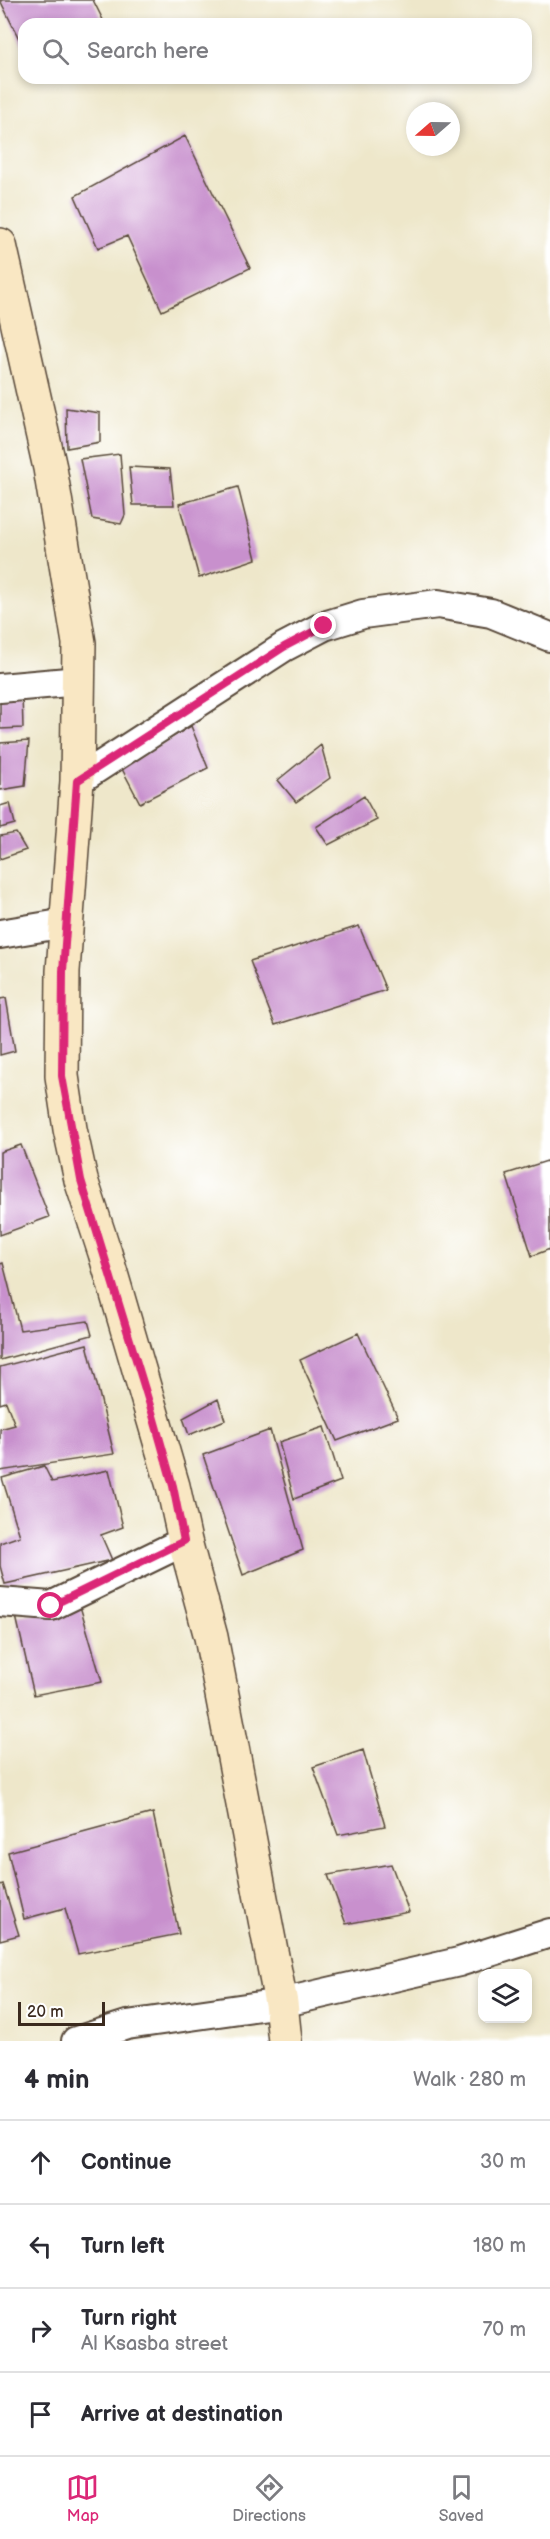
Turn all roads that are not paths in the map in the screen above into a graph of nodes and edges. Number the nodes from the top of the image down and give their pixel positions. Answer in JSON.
{"nodes":[{"id":1,"x":0,"y":246,"type":"edge"},
{"id":2,"x":4,"y":285,"type":"edge"},
{"id":3,"x":550,"y":637,"type":"edge"},
{"id":4,"x":79,"y":681,"type":"junction"},
{"id":5,"x":0,"y":688,"type":"edge"},
{"id":6,"x":77,"y":781,"type":"junction"},
{"id":7,"x":66,"y":923,"type":"junction"},
{"id":8,"x":0,"y":934,"type":"edge"},
{"id":9,"x":184,"y":1541,"type":"junction"},
{"id":10,"x":0,"y":1602,"type":"edge"},
{"id":11,"x":550,"y":1933,"type":"edge"},
{"id":12,"x":281,"y":2003,"type":"junction"},
{"id":13,"x":76,"y":2041,"type":"edge"},
{"id":14,"x":285,"y":2041,"type":"edge"}],
"edges":[{"from":1,"to":2,"type":"street"},
{"from":2,"to":4,"type":"street"},
{"from":3,"to":6,"type":"street"},
{"from":4,"to":5,"type":"street"},
{"from":4,"to":6,"type":"street"},
{"from":6,"to":7,"type":"street"},
{"from":7,"to":8,"type":"street"},
{"from":7,"to":9,"type":"street"},
{"from":9,"to":10,"type":"street"},
{"from":9,"to":12,"type":"street"},
{"from":11,"to":12,"type":"street"},
{"from":12,"to":13,"type":"street"},
{"from":12,"to":14,"type":"street"}]}
